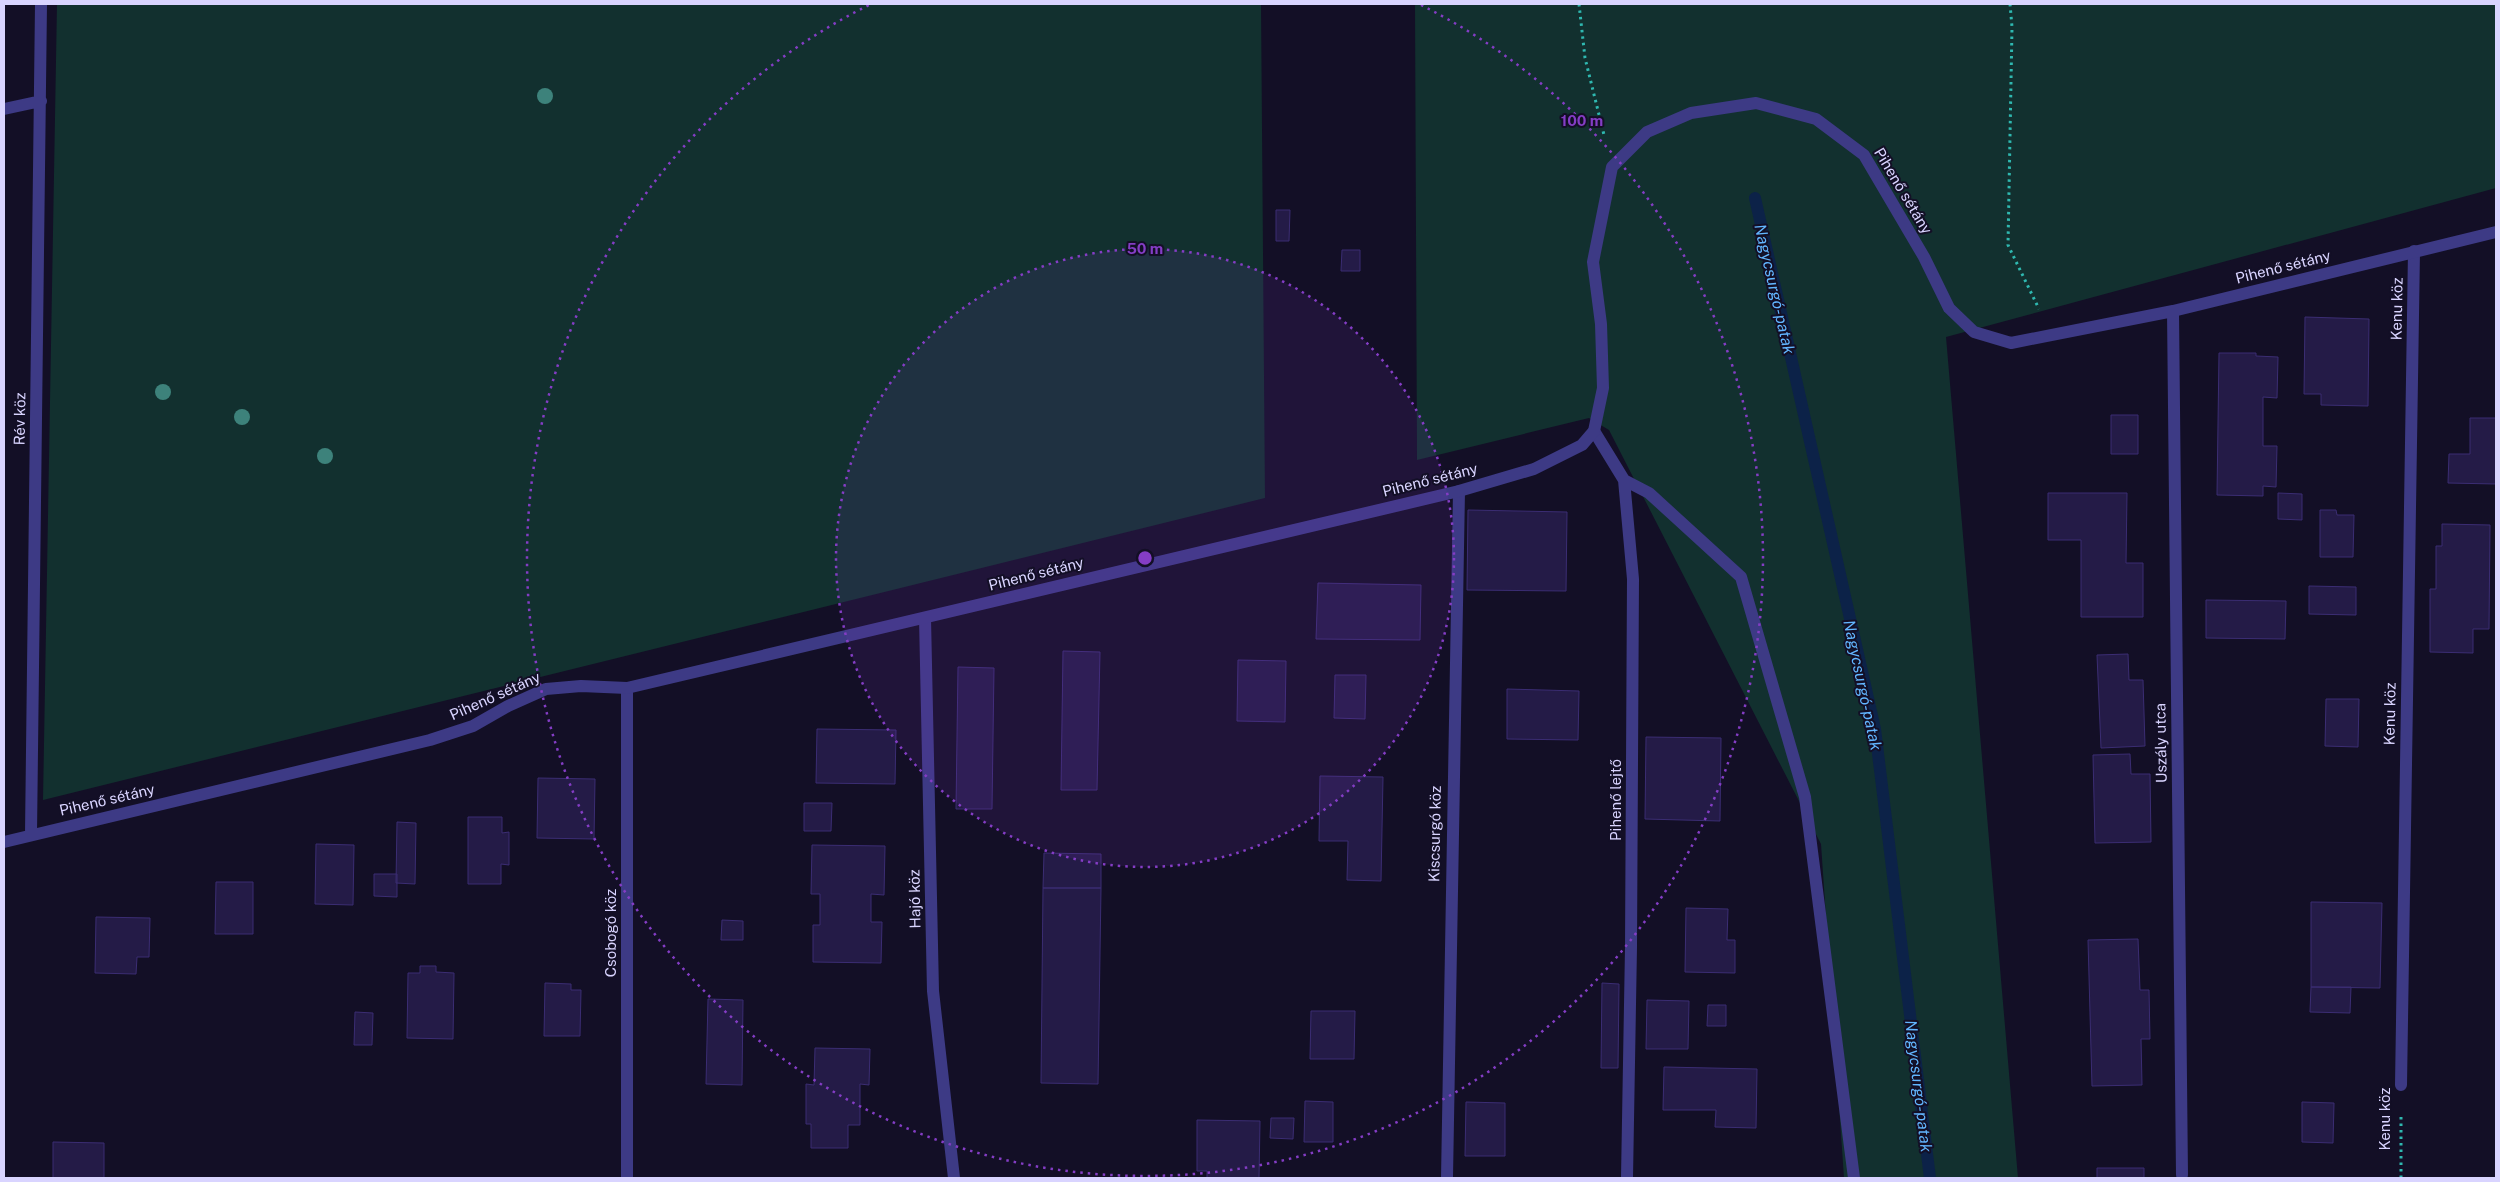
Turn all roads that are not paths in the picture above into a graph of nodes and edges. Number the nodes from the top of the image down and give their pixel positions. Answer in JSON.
{"nodes":[{"id":1,"x":41,"y":4,"type":"edge"},
{"id":2,"x":40,"y":100,"type":"junction"},
{"id":3,"x":4,"y":109,"type":"edge"},
{"id":4,"x":2496,"y":232,"type":"edge"},
{"id":5,"x":2414,"y":251,"type":"junction"},
{"id":6,"x":2173,"y":312,"type":"junction"},
{"id":7,"x":1594,"y":431,"type":"junction"},
{"id":8,"x":1624,"y":480,"type":"junction"},
{"id":9,"x":1459,"y":491,"type":"junction"},
{"id":10,"x":925,"y":618,"type":"junction"},
{"id":11,"x":627,"y":688,"type":"junction"},
{"id":12,"x":31,"y":834,"type":"junction"},
{"id":13,"x":4,"y":842,"type":"edge"},
{"id":14,"x":2401,"y":1084,"type":"road end"},
{"id":15,"x":2182,"y":1175,"type":"dead end"},
{"id":16,"x":627,"y":1178,"type":"edge"},
{"id":17,"x":954,"y":1178,"type":"edge"},
{"id":18,"x":1447,"y":1178,"type":"edge"},
{"id":19,"x":1627,"y":1178,"type":"edge"},
{"id":20,"x":1854,"y":1178,"type":"edge"}],
"edges":[{"from":1,"to":2,"type":"street","name":"Rév köz"},
{"from":2,"to":3,"type":"street"},
{"from":2,"to":12,"type":"street","name":"Rév köz"},
{"from":4,"to":5,"type":"street","name":"Pihenő sétány"},
{"from":5,"to":6,"type":"street","name":"Pihenő sétány"},
{"from":5,"to":14,"type":"street","name":"Kenu köz"},
{"from":6,"to":7,"type":"street","name":"Pihenő sétány"},
{"from":6,"to":15,"type":"street","name":"Uszály utca"},
{"from":7,"to":8,"type":"street","name":"Pihenő lejtő"},
{"from":7,"to":9,"type":"street","name":"Pihenő sétány"},
{"from":8,"to":19,"type":"street","name":"Pihenő lejtő"},
{"from":8,"to":20,"type":"street"},
{"from":9,"to":10,"type":"street","name":"Pihenő sétány"},
{"from":9,"to":18,"type":"street","name":"Kiscsurgó köz"},
{"from":10,"to":11,"type":"street","name":"Pihenő sétány"},
{"from":10,"to":17,"type":"street","name":"Hajó köz"},
{"from":11,"to":12,"type":"street","name":"Pihenő sétány"},
{"from":11,"to":16,"type":"street","name":"Csobogó köz"},
{"from":12,"to":13,"type":"street","name":"Pihenő sétány"}]}
